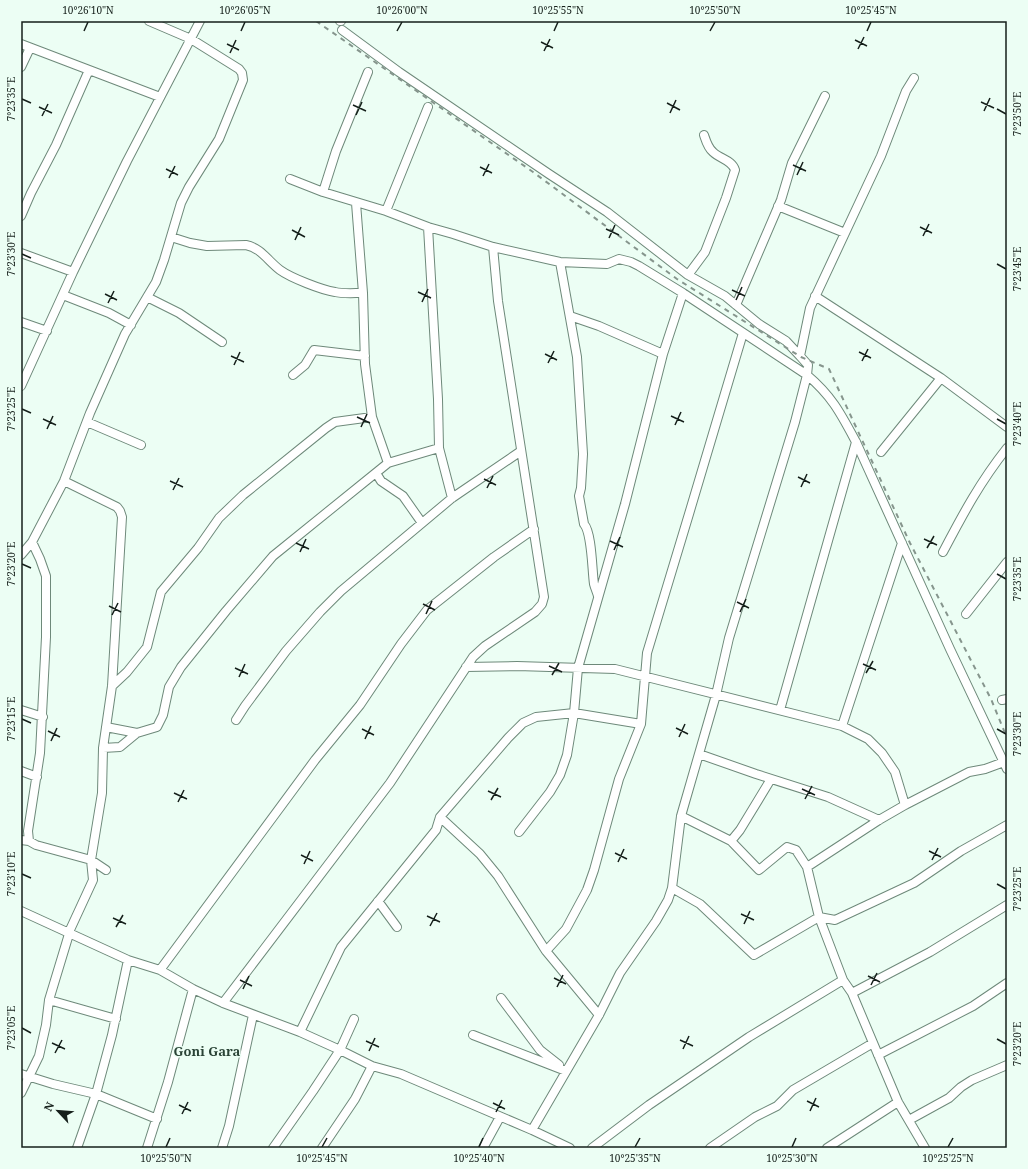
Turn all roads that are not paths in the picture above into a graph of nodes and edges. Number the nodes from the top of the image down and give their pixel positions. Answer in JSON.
{"nodes":[{"id":1,"x":149,"y":21,"type":"edge"},
{"id":2,"x":200,"y":21,"type":"edge"},
{"id":3,"x":341,"y":24,"type":"edge"},
{"id":4,"x":191,"y":39,"type":"junction"},
{"id":5,"x":21,"y":44,"type":"edge"},
{"id":6,"x":30,"y":48,"type":"junction"},
{"id":7,"x":21,"y":67,"type":"edge"},
{"id":8,"x":89,"y":70,"type":"junction"},
{"id":9,"x":368,"y":72,"type":"dead end"},
{"id":10,"x":914,"y":78,"type":"dead end"},
{"id":11,"x":825,"y":96,"type":"dead end"},
{"id":12,"x":160,"y":97,"type":"junction"},
{"id":13,"x":428,"y":107,"type":"dead end"},
{"id":14,"x":704,"y":135,"type":"dead end"},
{"id":15,"x":290,"y":179,"type":"dead end"},
{"id":16,"x":323,"y":192,"type":"junction"},
{"id":17,"x":356,"y":203,"type":"junction"},
{"id":18,"x":778,"y":206,"type":"junction"},
{"id":19,"x":386,"y":211,"type":"junction"},
{"id":20,"x":21,"y":216,"type":"edge"},
{"id":21,"x":428,"y":227,"type":"junction"},
{"id":22,"x":845,"y":233,"type":"junction"},
{"id":23,"x":171,"y":237,"type":"junction"},
{"id":24,"x":493,"y":247,"type":"junction"},
{"id":25,"x":21,"y":253,"type":"edge"},
{"id":26,"x":560,"y":262,"type":"junction"},
{"id":27,"x":73,"y":272,"type":"junction"},
{"id":28,"x":688,"y":275,"type":"junction"},
{"id":29,"x":363,"y":293,"type":"junction"},
{"id":30,"x":682,"y":293,"type":"junction"},
{"id":31,"x":62,"y":295,"type":"junction"},
{"id":32,"x":815,"y":296,"type":"junction"},
{"id":33,"x":147,"y":297,"type":"junction"},
{"id":34,"x":736,"y":305,"type":"junction"},
{"id":35,"x":570,"y":316,"type":"junction"},
{"id":36,"x":21,"y":322,"type":"edge"},
{"id":37,"x":131,"y":325,"type":"junction"},
{"id":38,"x":47,"y":331,"type":"junction"},
{"id":39,"x":743,"y":333,"type":"junction"},
{"id":40,"x":222,"y":342,"type":"dead end"},
{"id":41,"x":663,"y":354,"type":"junction"},
{"id":42,"x":365,"y":356,"type":"junction"},
{"id":43,"x":800,"y":356,"type":"junction"},
{"id":44,"x":293,"y":375,"type":"dead end"},
{"id":45,"x":807,"y":375,"type":"junction"},
{"id":46,"x":941,"y":378,"type":"junction"},
{"id":47,"x":21,"y":386,"type":"edge"},
{"id":48,"x":372,"y":417,"type":"junction"},
{"id":49,"x":87,"y":422,"type":"junction"},
{"id":50,"x":1007,"y":427,"type":"edge"},
{"id":51,"x":856,"y":442,"type":"junction"},
{"id":52,"x":141,"y":445,"type":"dead end"},
{"id":53,"x":439,"y":448,"type":"junction"},
{"id":54,"x":1007,"y":448,"type":"edge"},
{"id":55,"x":521,"y":451,"type":"junction"},
{"id":56,"x":881,"y":452,"type":"dead end"},
{"id":57,"x":388,"y":463,"type":"junction"},
{"id":58,"x":376,"y":473,"type":"junction"},
{"id":59,"x":64,"y":482,"type":"junction"},
{"id":60,"x":452,"y":498,"type":"junction"},
{"id":61,"x":422,"y":523,"type":"junction"},
{"id":62,"x":534,"y":529,"type":"junction"},
{"id":63,"x":32,"y":542,"type":"junction"},
{"id":64,"x":902,"y":543,"type":"junction"},
{"id":65,"x":943,"y":552,"type":"dead end"},
{"id":66,"x":21,"y":555,"type":"edge"},
{"id":67,"x":1007,"y":562,"type":"edge"},
{"id":68,"x":598,"y":597,"type":"junction"},
{"id":69,"x":966,"y":614,"type":"dead end"},
{"id":70,"x":466,"y":667,"type":"junction"},
{"id":71,"x":578,"y":668,"type":"junction"},
{"id":72,"x":646,"y":677,"type":"junction"},
{"id":73,"x":112,"y":686,"type":"junction"},
{"id":74,"x":716,"y":695,"type":"junction"},
{"id":75,"x":21,"y":710,"type":"edge"},
{"id":76,"x":780,"y":710,"type":"junction"},
{"id":77,"x":574,"y":713,"type":"junction"},
{"id":78,"x":43,"y":717,"type":"junction"},
{"id":79,"x":236,"y":720,"type":"dead end"},
{"id":80,"x":641,"y":724,"type":"junction"},
{"id":81,"x":842,"y":726,"type":"junction"},
{"id":82,"x":106,"y":727,"type":"junction"},
{"id":83,"x":136,"y":733,"type":"junction"},
{"id":84,"x":103,"y":748,"type":"junction"},
{"id":85,"x":699,"y":754,"type":"junction"},
{"id":86,"x":1006,"y":765,"type":"edge"},
{"id":87,"x":21,"y":771,"type":"edge"},
{"id":88,"x":37,"y":777,"type":"junction"},
{"id":89,"x":771,"y":779,"type":"junction"},
{"id":90,"x":905,"y":805,"type":"junction"},
{"id":91,"x":681,"y":816,"type":"junction"},
{"id":92,"x":440,"y":817,"type":"junction"},
{"id":93,"x":878,"y":820,"type":"junction"},
{"id":94,"x":1007,"y":825,"type":"edge"},
{"id":95,"x":519,"y":832,"type":"dead end"},
{"id":96,"x":25,"y":841,"type":"edge"},
{"id":97,"x":731,"y":841,"type":"junction"},
{"id":98,"x":91,"y":860,"type":"junction"},
{"id":99,"x":807,"y":868,"type":"junction"},
{"id":100,"x":106,"y":870,"type":"dead end"},
{"id":101,"x":672,"y":888,"type":"junction"},
{"id":102,"x":378,"y":901,"type":"junction"},
{"id":103,"x":1007,"y":905,"type":"edge"},
{"id":104,"x":21,"y":911,"type":"edge"},
{"id":105,"x":819,"y":917,"type":"junction"},
{"id":106,"x":397,"y":926,"type":"dead end"},
{"id":107,"x":69,"y":933,"type":"junction"},
{"id":108,"x":546,"y":951,"type":"junction"},
{"id":109,"x":128,"y":960,"type":"junction"},
{"id":110,"x":160,"y":970,"type":"junction"},
{"id":111,"x":843,"y":980,"type":"junction"},
{"id":112,"x":1007,"y":984,"type":"edge"},
{"id":113,"x":193,"y":989,"type":"junction"},
{"id":114,"x":852,"y":993,"type":"junction"},
{"id":115,"x":501,"y":998,"type":"dead end"},
{"id":116,"x":49,"y":1000,"type":"junction"},
{"id":117,"x":223,"y":1003,"type":"junction"},
{"id":118,"x":253,"y":1015,"type":"junction"},
{"id":119,"x":598,"y":1015,"type":"junction"},
{"id":120,"x":116,"y":1019,"type":"junction"},
{"id":121,"x":354,"y":1019,"type":"dead end"},
{"id":122,"x":300,"y":1032,"type":"junction"},
{"id":123,"x":473,"y":1035,"type":"dead end"},
{"id":124,"x":873,"y":1043,"type":"junction"},
{"id":125,"x":340,"y":1050,"type":"junction"},
{"id":126,"x":878,"y":1055,"type":"junction"},
{"id":127,"x":1007,"y":1065,"type":"edge"},
{"id":128,"x":372,"y":1066,"type":"junction"},
{"id":129,"x":566,"y":1071,"type":"junction"},
{"id":130,"x":25,"y":1075,"type":"edge"},
{"id":131,"x":21,"y":1093,"type":"edge"},
{"id":132,"x":96,"y":1094,"type":"junction"},
{"id":133,"x":898,"y":1102,"type":"junction"},
{"id":134,"x":500,"y":1117,"type":"junction"},
{"id":135,"x":157,"y":1119,"type":"junction"},
{"id":136,"x":909,"y":1120,"type":"junction"},
{"id":137,"x":532,"y":1130,"type":"junction"},
{"id":138,"x":77,"y":1148,"type":"edge"},
{"id":139,"x":147,"y":1148,"type":"edge"},
{"id":140,"x":222,"y":1148,"type":"edge"},
{"id":141,"x":273,"y":1148,"type":"edge"},
{"id":142,"x":322,"y":1148,"type":"edge"},
{"id":143,"x":483,"y":1148,"type":"edge"},
{"id":144,"x":570,"y":1148,"type":"edge"},
{"id":145,"x":592,"y":1148,"type":"edge"},
{"id":146,"x":710,"y":1148,"type":"edge"},
{"id":147,"x":827,"y":1148,"type":"edge"},
{"id":148,"x":925,"y":1148,"type":"edge"}],
"edges":[{"from":1,"to":4,"type":"street"},
{"from":2,"to":4,"type":"street"},
{"from":3,"to":28,"type":"street"},
{"from":4,"to":12,"type":"street"},
{"from":4,"to":23,"type":"street"},
{"from":5,"to":6,"type":"street"},
{"from":6,"to":7,"type":"street"},
{"from":6,"to":8,"type":"street"},
{"from":8,"to":12,"type":"street"},
{"from":8,"to":20,"type":"street"},
{"from":9,"to":16,"type":"street"},
{"from":10,"to":22,"type":"street"},
{"from":11,"to":18,"type":"street"},
{"from":12,"to":27,"type":"street"},
{"from":13,"to":19,"type":"street"},
{"from":14,"to":28,"type":"street"},
{"from":15,"to":16,"type":"street"},
{"from":16,"to":17,"type":"street"},
{"from":17,"to":19,"type":"street"},
{"from":17,"to":29,"type":"street"},
{"from":18,"to":22,"type":"street"},
{"from":18,"to":34,"type":"street"},
{"from":19,"to":21,"type":"street"},
{"from":21,"to":24,"type":"street"},
{"from":21,"to":53,"type":"street"},
{"from":22,"to":32,"type":"street"},
{"from":23,"to":29,"type":"street"},
{"from":23,"to":33,"type":"street"},
{"from":24,"to":26,"type":"street"},
{"from":24,"to":55,"type":"street"},
{"from":25,"to":27,"type":"street"},
{"from":26,"to":30,"type":"street"},
{"from":26,"to":35,"type":"street"},
{"from":27,"to":31,"type":"street"},
{"from":28,"to":34,"type":"street"},
{"from":29,"to":42,"type":"street"},
{"from":30,"to":39,"type":"street"},
{"from":30,"to":41,"type":"street"},
{"from":31,"to":37,"type":"street"},
{"from":31,"to":38,"type":"street"},
{"from":32,"to":43,"type":"street"},
{"from":32,"to":46,"type":"street"},
{"from":33,"to":37,"type":"street"},
{"from":33,"to":40,"type":"street"},
{"from":34,"to":43,"type":"street"},
{"from":35,"to":41,"type":"street"},
{"from":35,"to":68,"type":"street"},
{"from":36,"to":38,"type":"street"},
{"from":37,"to":49,"type":"street"},
{"from":38,"to":47,"type":"street"},
{"from":39,"to":45,"type":"street"},
{"from":39,"to":72,"type":"street"},
{"from":41,"to":68,"type":"street"},
{"from":42,"to":44,"type":"street"},
{"from":42,"to":48,"type":"street"},
{"from":43,"to":45,"type":"street"},
{"from":45,"to":51,"type":"street"},
{"from":45,"to":74,"type":"street"},
{"from":46,"to":50,"type":"street"},
{"from":46,"to":56,"type":"street"},
{"from":48,"to":57,"type":"street"},
{"from":48,"to":73,"type":"street"},
{"from":49,"to":52,"type":"street"},
{"from":49,"to":59,"type":"street"},
{"from":51,"to":64,"type":"street"},
{"from":51,"to":76,"type":"street"},
{"from":53,"to":57,"type":"street"},
{"from":53,"to":60,"type":"street"},
{"from":54,"to":65,"type":"street"},
{"from":55,"to":60,"type":"street"},
{"from":55,"to":62,"type":"street"},
{"from":57,"to":58,"type":"street"},
{"from":58,"to":61,"type":"street"},
{"from":58,"to":83,"type":"street"},
{"from":59,"to":63,"type":"street"},
{"from":59,"to":73,"type":"street"},
{"from":60,"to":61,"type":"street"},
{"from":61,"to":79,"type":"street"},
{"from":62,"to":70,"type":"street"},
{"from":62,"to":110,"type":"street"},
{"from":63,"to":66,"type":"street"},
{"from":63,"to":78,"type":"street"},
{"from":64,"to":81,"type":"street"},
{"from":64,"to":86,"type":"street"},
{"from":67,"to":69,"type":"street"},
{"from":68,"to":71,"type":"street"},
{"from":70,"to":71,"type":"street"},
{"from":70,"to":117,"type":"street"},
{"from":71,"to":72,"type":"street"},
{"from":71,"to":77,"type":"street"},
{"from":72,"to":74,"type":"street"},
{"from":72,"to":80,"type":"street"},
{"from":73,"to":82,"type":"street"},
{"from":74,"to":76,"type":"street"},
{"from":74,"to":85,"type":"street"},
{"from":75,"to":78,"type":"street"},
{"from":76,"to":81,"type":"street"},
{"from":77,"to":80,"type":"street"},
{"from":77,"to":92,"type":"street"},
{"from":77,"to":95,"type":"street"},
{"from":78,"to":88,"type":"street"},
{"from":80,"to":108,"type":"street"},
{"from":81,"to":90,"type":"street"},
{"from":82,"to":83,"type":"street"},
{"from":82,"to":84,"type":"street"},
{"from":83,"to":84,"type":"street"},
{"from":84,"to":98,"type":"street"},
{"from":85,"to":89,"type":"street"},
{"from":85,"to":91,"type":"street"},
{"from":86,"to":90,"type":"street"},
{"from":87,"to":88,"type":"street"},
{"from":88,"to":96,"type":"street"},
{"from":89,"to":93,"type":"street"},
{"from":89,"to":97,"type":"street"},
{"from":90,"to":93,"type":"street"},
{"from":91,"to":97,"type":"street"},
{"from":91,"to":101,"type":"street"},
{"from":92,"to":102,"type":"street"},
{"from":92,"to":108,"type":"street"},
{"from":93,"to":99,"type":"street"},
{"from":94,"to":105,"type":"street"},
{"from":96,"to":98,"type":"street"},
{"from":97,"to":99,"type":"street"},
{"from":98,"to":100,"type":"street"},
{"from":98,"to":107,"type":"street"},
{"from":99,"to":105,"type":"street"},
{"from":101,"to":105,"type":"street"},
{"from":101,"to":119,"type":"street"},
{"from":102,"to":106,"type":"street"},
{"from":102,"to":122,"type":"street"},
{"from":103,"to":114,"type":"street"},
{"from":104,"to":107,"type":"street"},
{"from":105,"to":111,"type":"street"},
{"from":107,"to":109,"type":"street"},
{"from":107,"to":116,"type":"street"},
{"from":108,"to":119,"type":"street"},
{"from":109,"to":110,"type":"street"},
{"from":109,"to":120,"type":"street"},
{"from":110,"to":113,"type":"street"},
{"from":111,"to":114,"type":"street"},
{"from":111,"to":145,"type":"street"},
{"from":112,"to":126,"type":"street"},
{"from":113,"to":117,"type":"street"},
{"from":113,"to":135,"type":"street"},
{"from":114,"to":124,"type":"street"},
{"from":115,"to":129,"type":"street"},
{"from":116,"to":120,"type":"street"},
{"from":116,"to":130,"type":"street"},
{"from":117,"to":118,"type":"street"},
{"from":118,"to":122,"type":"street"},
{"from":118,"to":140,"type":"street"},
{"from":119,"to":129,"type":"street"},
{"from":120,"to":132,"type":"street"},
{"from":121,"to":125,"type":"street"},
{"from":122,"to":125,"type":"street"},
{"from":123,"to":129,"type":"street"},
{"from":124,"to":126,"type":"street"},
{"from":124,"to":146,"type":"street"},
{"from":125,"to":128,"type":"street"},
{"from":125,"to":141,"type":"street"},
{"from":126,"to":133,"type":"street"},
{"from":127,"to":136,"type":"street"},
{"from":128,"to":134,"type":"street"},
{"from":128,"to":142,"type":"street"},
{"from":129,"to":137,"type":"street"},
{"from":130,"to":131,"type":"street"},
{"from":130,"to":132,"type":"street"},
{"from":132,"to":135,"type":"street"},
{"from":132,"to":138,"type":"street"},
{"from":133,"to":136,"type":"street"},
{"from":133,"to":147,"type":"street"},
{"from":134,"to":137,"type":"street"},
{"from":134,"to":143,"type":"street"},
{"from":135,"to":139,"type":"street"},
{"from":136,"to":148,"type":"street"},
{"from":137,"to":144,"type":"street"}]}
